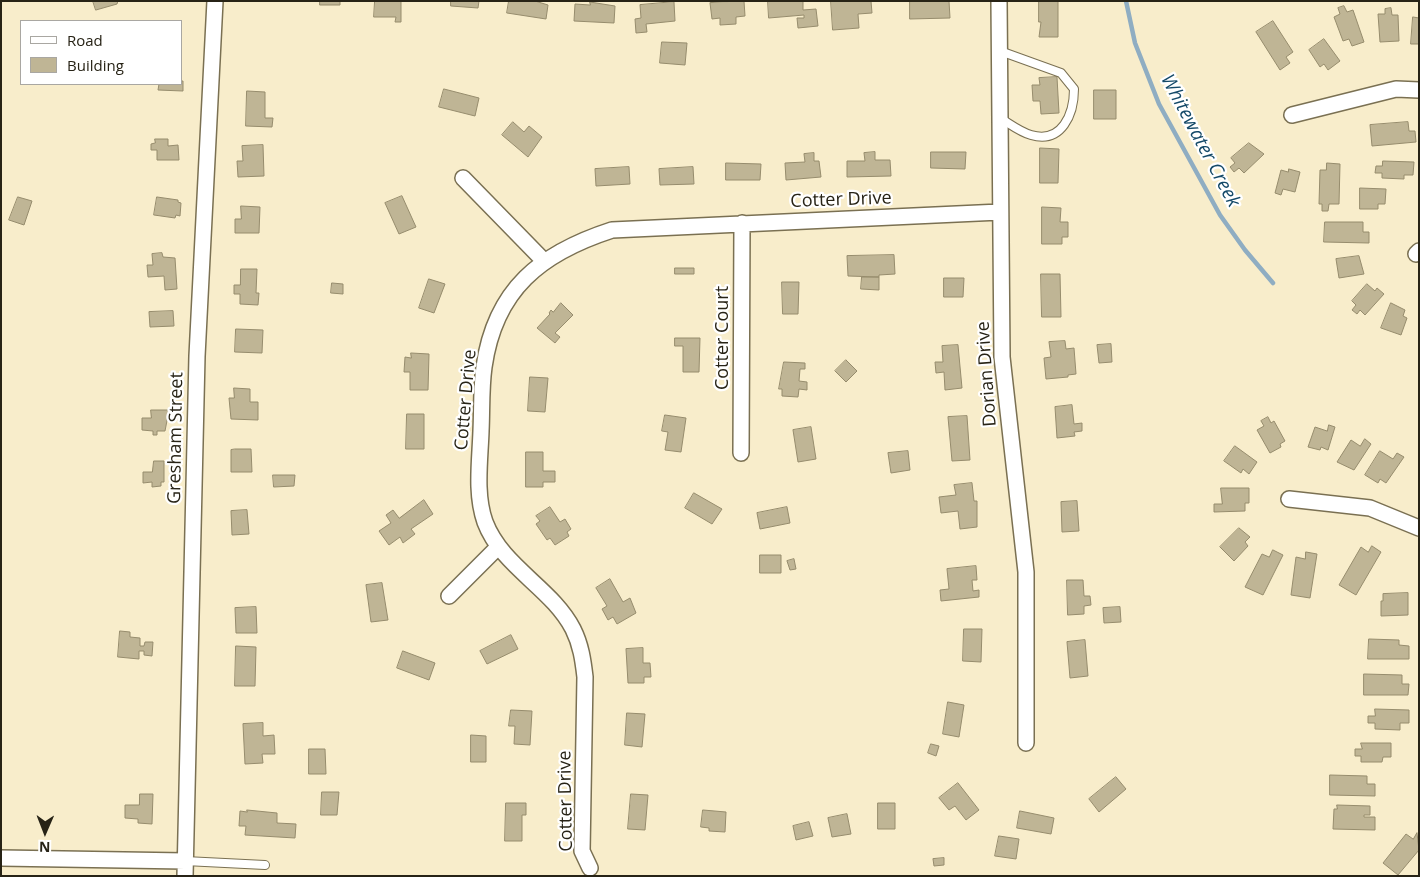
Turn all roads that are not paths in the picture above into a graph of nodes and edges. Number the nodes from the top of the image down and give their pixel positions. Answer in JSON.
{"nodes":[{"id":1,"x":214,"y":1,"type":"edge"},
{"id":2,"x":999,"y":1,"type":"edge"},
{"id":3,"x":1000,"y":51,"type":"junction"},
{"id":4,"x":1419,"y":90,"type":"edge"},
{"id":5,"x":1292,"y":115,"type":"dead end"},
{"id":6,"x":1000,"y":118,"type":"junction"},
{"id":7,"x":463,"y":178,"type":"dead end"},
{"id":8,"x":1000,"y":212,"type":"junction"},
{"id":9,"x":742,"y":223,"type":"junction"},
{"id":10,"x":544,"y":261,"type":"junction"},
{"id":11,"x":741,"y":453,"type":"dead end"},
{"id":12,"x":1289,"y":499,"type":"dead end"},
{"id":13,"x":1419,"y":528,"type":"edge"},
{"id":14,"x":498,"y":547,"type":"junction"},
{"id":15,"x":449,"y":596,"type":"dead end"},
{"id":16,"x":1026,"y":743,"type":"dead end"},
{"id":17,"x":1,"y":858,"type":"edge"},
{"id":18,"x":264,"y":865,"type":"dead end"},
{"id":19,"x":185,"y":868,"type":"edge"},
{"id":20,"x":590,"y":868,"type":"dead end"}],
"edges":[{"from":1,"to":19,"type":"street","name":"Gresham Street"},
{"from":2,"to":3,"type":"street","name":"Dorian Drive"},
{"from":3,"to":6,"type":"street","name":"Dorian Drive"},
{"from":3,"to":6,"type":"lane"},
{"from":4,"to":5,"type":"street"},
{"from":6,"to":8,"type":"street","name":"Dorian Drive"},
{"from":7,"to":10,"type":"street"},
{"from":8,"to":9,"type":"street","name":"Cotter Drive"},
{"from":8,"to":16,"type":"street","name":"Dorian Drive"},
{"from":9,"to":10,"type":"street","name":"Cotter Drive"},
{"from":9,"to":11,"type":"street","name":"Cotter Court"},
{"from":10,"to":14,"type":"street","name":"Cotter Drive"},
{"from":12,"to":13,"type":"street"},
{"from":14,"to":15,"type":"street"},
{"from":14,"to":20,"type":"street","name":"Cotter Drive"},
{"from":17,"to":19,"type":"street"},
{"from":18,"to":19,"type":"lane"}]}
